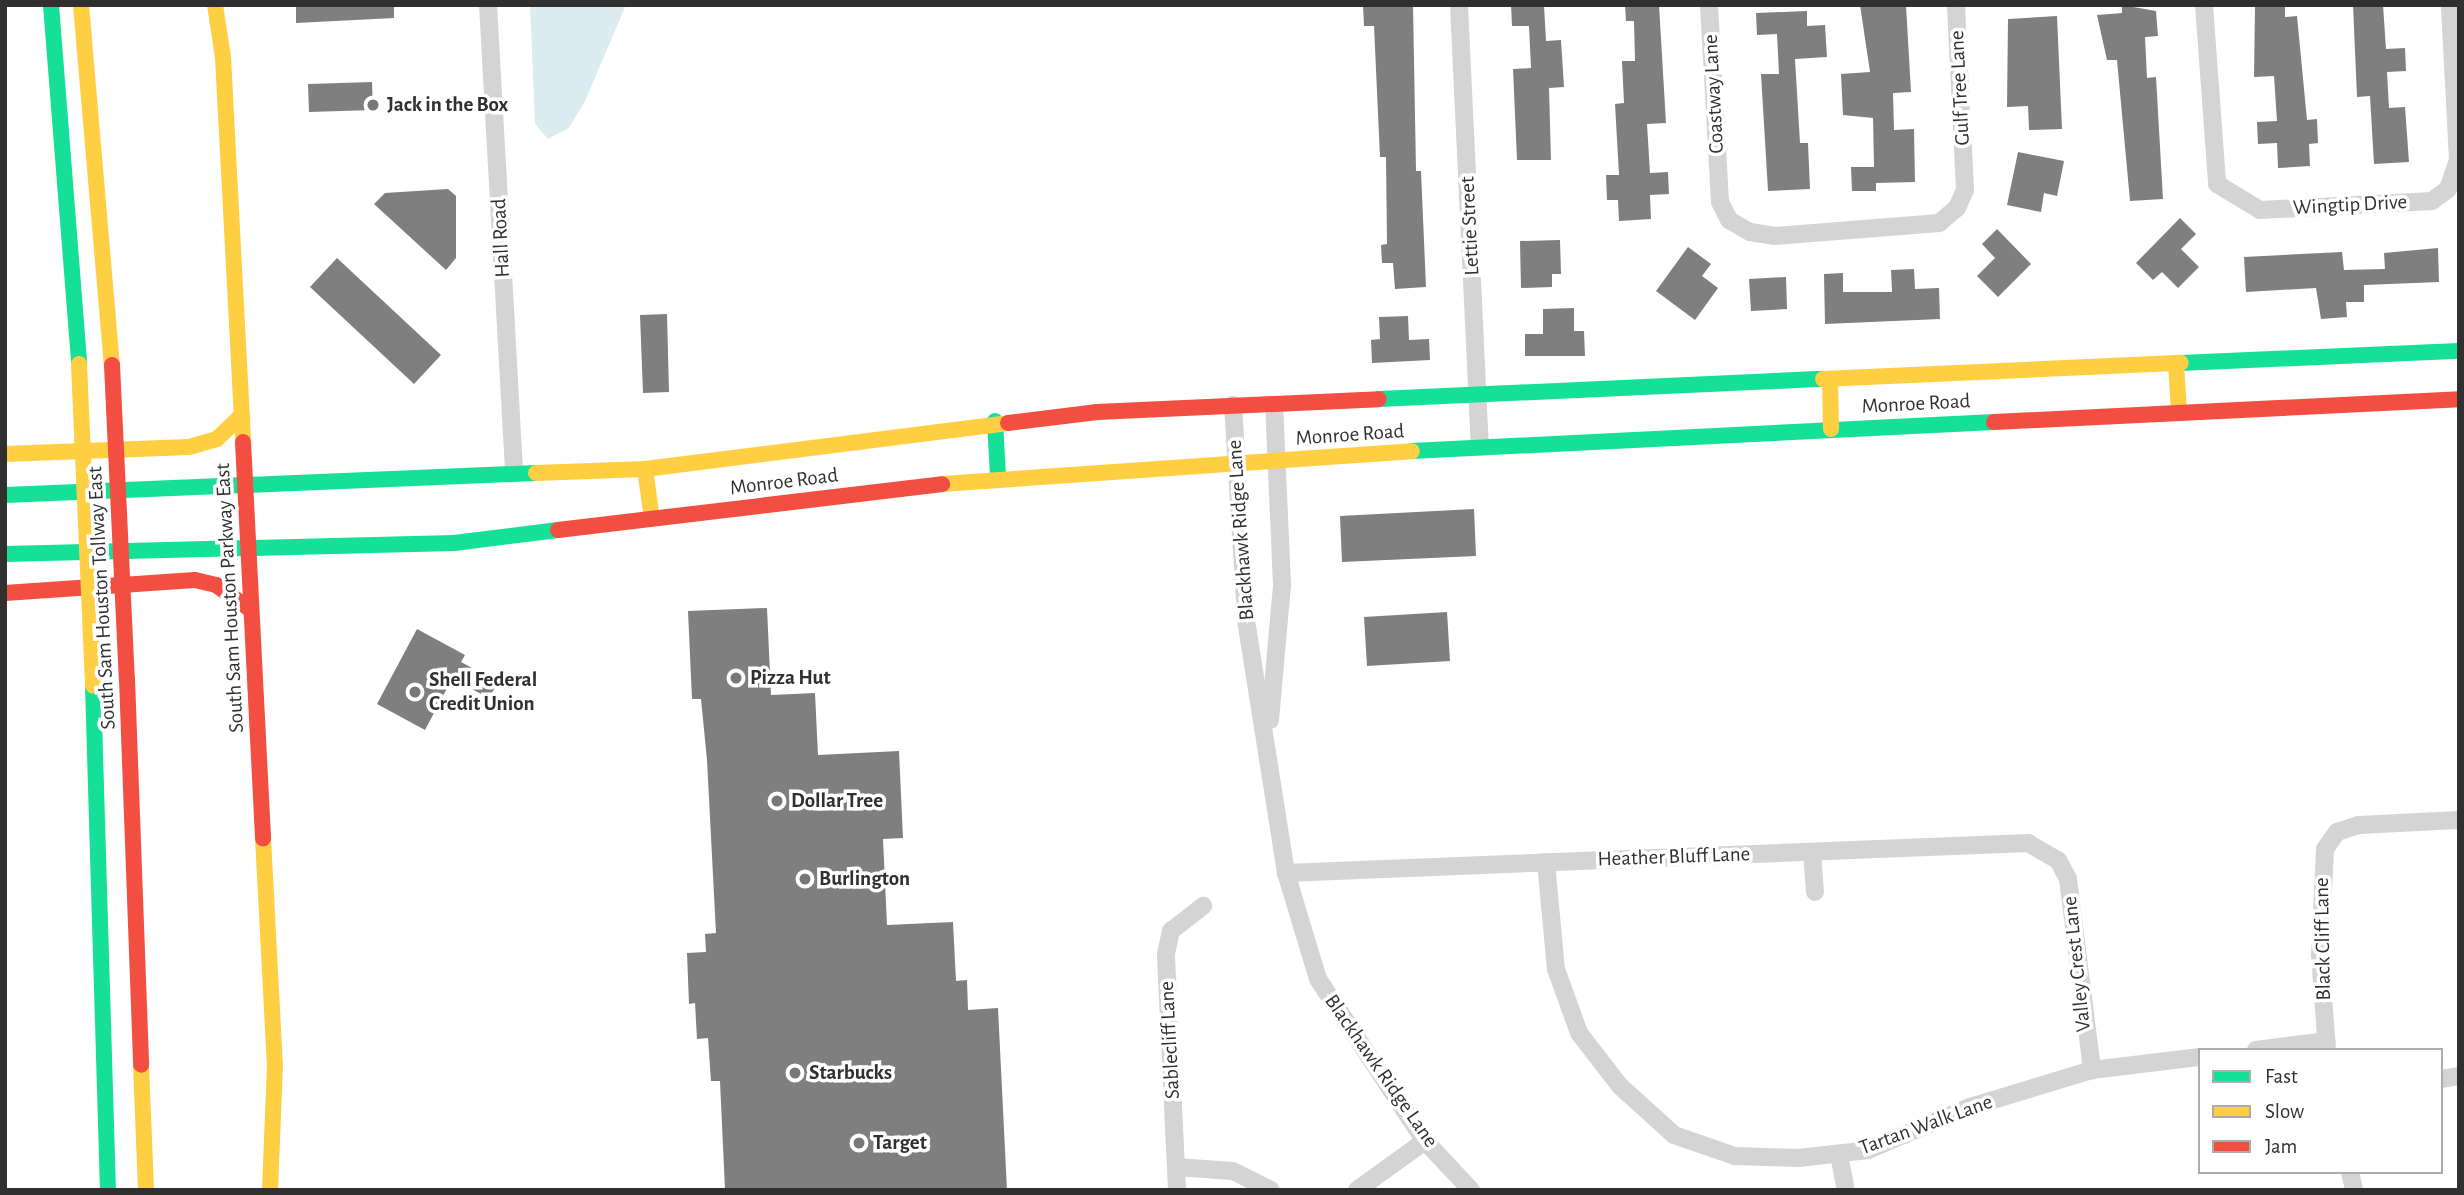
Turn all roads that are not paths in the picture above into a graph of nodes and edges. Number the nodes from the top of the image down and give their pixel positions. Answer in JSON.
{"nodes":[{"id":1,"x":51,"y":5,"type":"edge"},
{"id":2,"x":81,"y":5,"type":"edge"},
{"id":3,"x":215,"y":5,"type":"edge"},
{"id":4,"x":488,"y":5,"type":"edge"},
{"id":5,"x":1459,"y":5,"type":"edge"},
{"id":6,"x":1709,"y":5,"type":"edge"},
{"id":7,"x":1956,"y":5,"type":"edge"},
{"id":8,"x":2204,"y":5,"type":"edge"},
{"id":9,"x":2449,"y":5,"type":"edge"},
{"id":10,"x":1964,"y":172,"type":"joint"},
{"id":11,"x":2459,"y":351,"type":"edge"},
{"id":12,"x":2176,"y":363,"type":"junction"},
{"id":13,"x":1830,"y":380,"type":"junction"},
{"id":14,"x":1478,"y":397,"type":"junction"},
{"id":15,"x":2459,"y":399,"type":"edge"},
{"id":16,"x":1233,"y":405,"type":"junction"},
{"id":17,"x":1274,"y":405,"type":"junction"},
{"id":18,"x":2179,"y":412,"type":"junction"},
{"id":19,"x":242,"y":415,"type":"junction"},
{"id":20,"x":995,"y":421,"type":"junction"},
{"id":21,"x":1831,"y":429,"type":"junction"},
{"id":22,"x":1480,"y":447,"type":"junction"},
{"id":23,"x":5,"y":454,"type":"edge"},
{"id":24,"x":1278,"y":461,"type":"junction"},
{"id":25,"x":1236,"y":465,"type":"junction"},
{"id":26,"x":645,"y":469,"type":"junction"},
{"id":27,"x":514,"y":471,"type":"junction"},
{"id":28,"x":998,"y":477,"type":"junction"},
{"id":29,"x":246,"y":488,"type":"junction"},
{"id":30,"x":5,"y":495,"type":"edge"},
{"id":31,"x":652,"y":519,"type":"junction"},
{"id":32,"x":247,"y":549,"type":"junction"},
{"id":33,"x":5,"y":554,"type":"edge"},
{"id":34,"x":5,"y":593,"type":"edge"},
{"id":35,"x":251,"y":610,"type":"junction"},
{"id":36,"x":1267,"y":737,"type":"junction"},
{"id":37,"x":2459,"y":820,"type":"edge"},
{"id":38,"x":1812,"y":852,"type":"junction"},
{"id":39,"x":2059,"y":860,"type":"joint"},
{"id":40,"x":1546,"y":862,"type":"junction"},
{"id":41,"x":1286,"y":873,"type":"junction"},
{"id":42,"x":1815,"y":892,"type":"dead end"},
{"id":43,"x":1203,"y":906,"type":"dead end"},
{"id":44,"x":2327,"y":1045,"type":"edge"},
{"id":45,"x":2284,"y":1048,"type":"edge"},
{"id":46,"x":2198,"y":1057,"type":"edge"},
{"id":47,"x":2092,"y":1070,"type":"junction"},
{"id":48,"x":1425,"y":1141,"type":"junction"},
{"id":49,"x":1839,"y":1155,"type":"junction"},
{"id":50,"x":1176,"y":1167,"type":"junction"},
{"id":51,"x":108,"y":1190,"type":"edge"},
{"id":52,"x":146,"y":1190,"type":"edge"},
{"id":53,"x":270,"y":1190,"type":"edge"},
{"id":54,"x":1177,"y":1190,"type":"edge"},
{"id":55,"x":1271,"y":1190,"type":"edge"},
{"id":56,"x":1357,"y":1190,"type":"edge"},
{"id":57,"x":1471,"y":1190,"type":"edge"},
{"id":58,"x":1846,"y":1190,"type":"edge"}],
"edges":[{"from":1,"to":51,"type":"main road","name":"South Sam Houston Tollway East","bridge":true},
{"from":2,"to":52,"type":"main road","name":"South Sam Houston Tollway East","bridge":true},
{"from":3,"to":19,"type":"main road","name":"South Sam Houston Parkway East"},
{"from":4,"to":27,"type":"street","name":"Hall Road"},
{"from":5,"to":14,"type":"street","name":"Lettie Street"},
{"from":6,"to":10,"type":"street","name":"Coastway Lane"},
{"from":7,"to":10,"type":"street","name":"Gulf Tree Lane"},
{"from":8,"to":9,"type":"street","name":"Wingtip Drive"},
{"from":11,"to":12,"type":"main road","name":"Monroe Road"},
{"from":12,"to":13,"type":"main road","name":"Monroe Road"},
{"from":12,"to":18,"type":"main road"},
{"from":13,"to":14,"type":"main road","name":"Monroe Road"},
{"from":13,"to":21,"type":"main road"},
{"from":14,"to":17,"type":"main road","name":"Monroe Road"},
{"from":14,"to":22,"type":"street","name":"Lettie Street"},
{"from":15,"to":18,"type":"main road","name":"Monroe Road"},
{"from":16,"to":17,"type":"main road","name":"Monroe Road"},
{"from":16,"to":20,"type":"main road","name":"Monroe Road"},
{"from":16,"to":25,"type":"street","name":"Blackhawk Ridge Lane"},
{"from":17,"to":24,"type":"street","name":"Blackhawk Ridge Lane"},
{"from":18,"to":21,"type":"main road","name":"Monroe Road"},
{"from":19,"to":23,"type":"main road"},
{"from":19,"to":29,"type":"main road","name":"South Sam Houston Parkway East"},
{"from":20,"to":26,"type":"main road","name":"Monroe Road"},
{"from":20,"to":28,"type":"main road"},
{"from":21,"to":22,"type":"main road","name":"Monroe Road"},
{"from":22,"to":24,"type":"main road","name":"Monroe Road"},
{"from":24,"to":25,"type":"main road","name":"Monroe Road"},
{"from":24,"to":36,"type":"street","name":"Blackhawk Ridge Lane"},
{"from":25,"to":28,"type":"main road","name":"Monroe Road"},
{"from":25,"to":36,"type":"street","name":"Blackhawk Ridge Lane"},
{"from":26,"to":27,"type":"main road","name":"Monroe Road"},
{"from":26,"to":31,"type":"main road"},
{"from":27,"to":29,"type":"main road","name":"Monroe Road"},
{"from":28,"to":31,"type":"main road","name":"Monroe Road"},
{"from":29,"to":30,"type":"main road","name":"Monroe Road"},
{"from":29,"to":32,"type":"main road","name":"South Sam Houston Parkway East"},
{"from":31,"to":32,"type":"main road","name":"Monroe Road"},
{"from":32,"to":33,"type":"main road","name":"Monroe Road"},
{"from":32,"to":35,"type":"main road","name":"South Sam Houston Parkway East"},
{"from":34,"to":35,"type":"main road"},
{"from":35,"to":53,"type":"main road","name":"South Sam Houston Parkway East"},
{"from":36,"to":41,"type":"street","name":"Blackhawk Ridge Lane"},
{"from":37,"to":44,"type":"street","name":"Black Cliff Lane"},
{"from":38,"to":39,"type":"street","name":"Heather Bluff Lane"},
{"from":38,"to":40,"type":"street","name":"Heather Bluff Lane"},
{"from":38,"to":42,"type":"street"},
{"from":39,"to":47,"type":"street","name":"Valley Crest Lane"},
{"from":40,"to":41,"type":"street","name":"Heather Bluff Lane"},
{"from":40,"to":49,"type":"street","name":"Tartan Walk Lane"},
{"from":41,"to":48,"type":"street","name":"Blackhawk Ridge Lane"},
{"from":43,"to":50,"type":"street","name":"Sablecliff Lane"},
{"from":44,"to":45,"type":"street"},
{"from":46,"to":47,"type":"street","name":"Tartan Walk Lane"},
{"from":47,"to":49,"type":"street","name":"Tartan Walk Lane"},
{"from":48,"to":56,"type":"street"},
{"from":48,"to":57,"type":"street","name":"Blackhawk Ridge Lane"},
{"from":49,"to":58,"type":"street"},
{"from":50,"to":54,"type":"street","name":"Sablecliff Lane"},
{"from":50,"to":55,"type":"street"}]}
